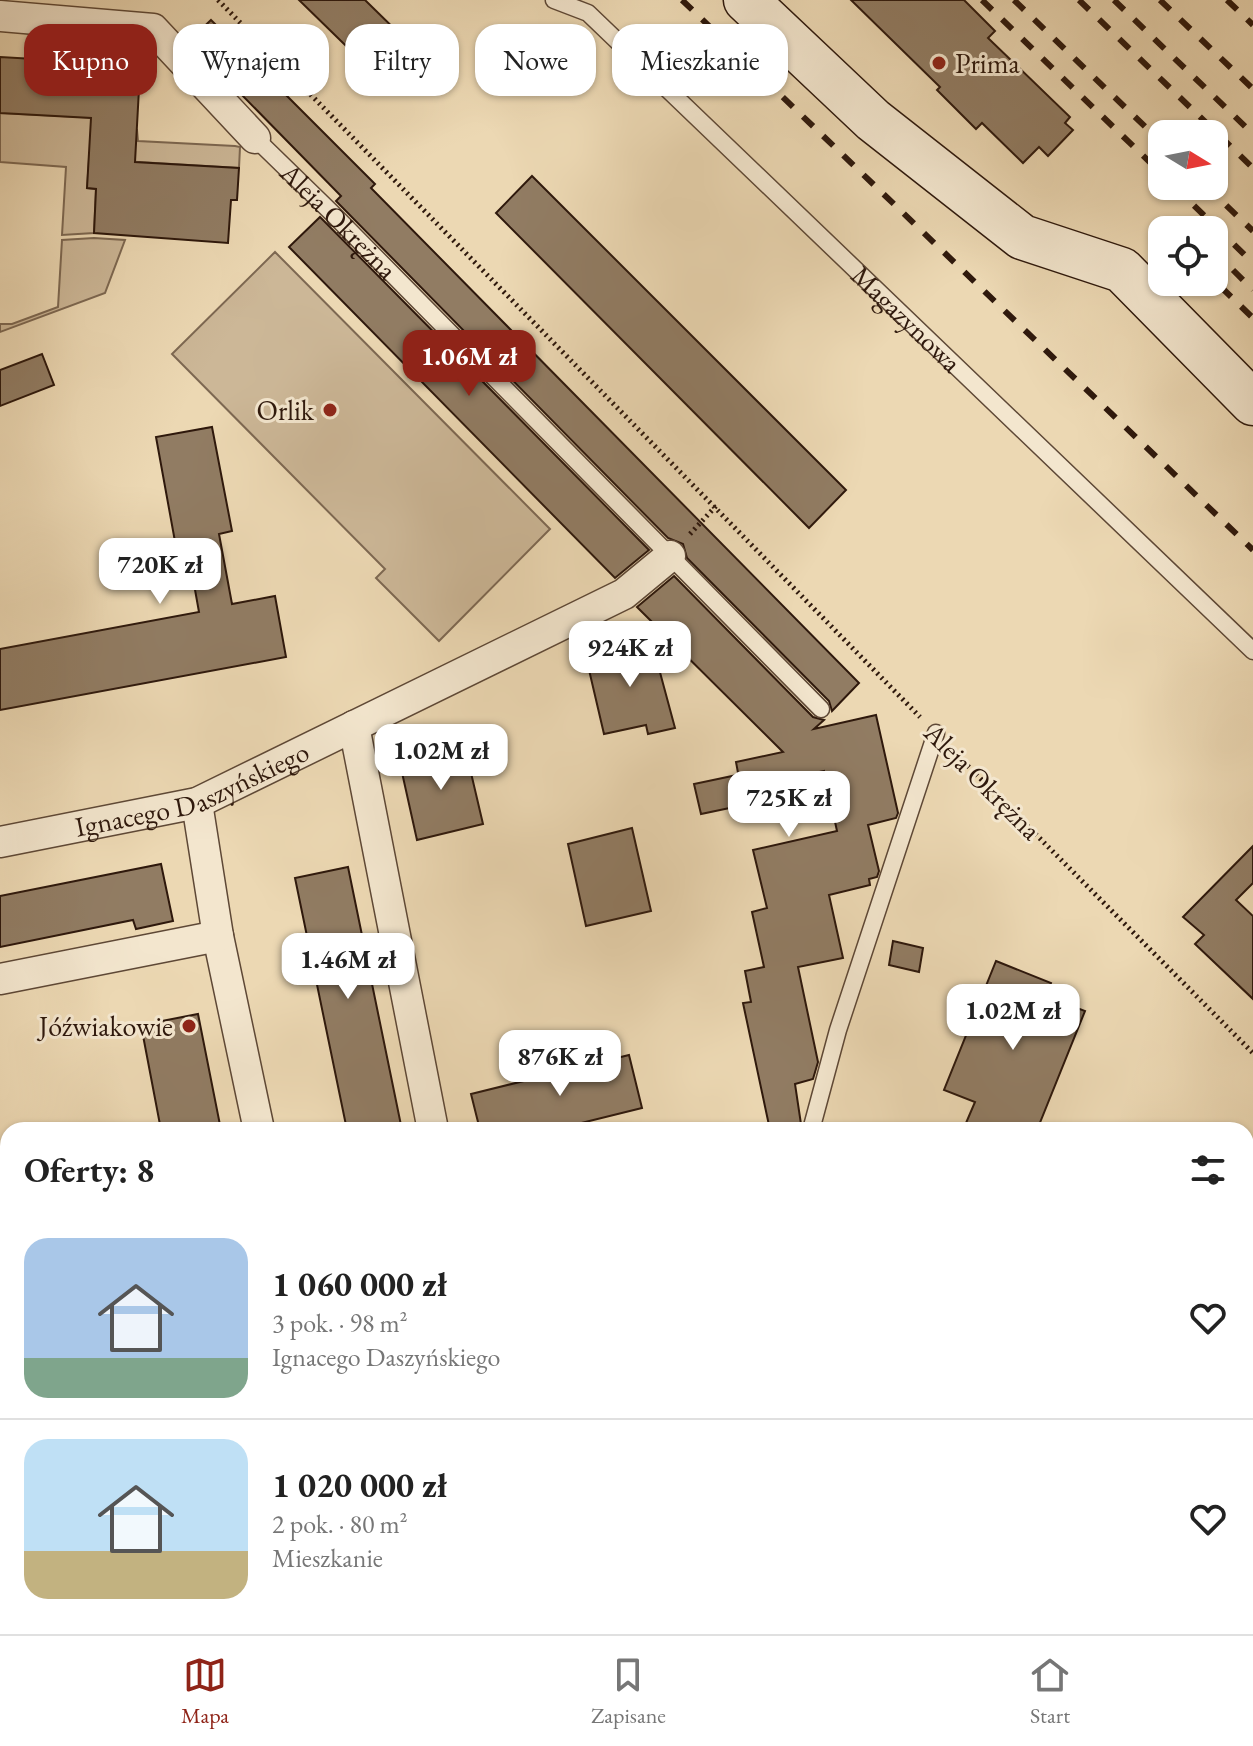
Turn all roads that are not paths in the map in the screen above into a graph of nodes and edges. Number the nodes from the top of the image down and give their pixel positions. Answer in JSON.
{"nodes":[{"id":1,"x":554,"y":0,"type":"edge"},
{"id":2,"x":746,"y":0,"type":"edge"},
{"id":3,"x":0,"y":16,"type":"edge"},
{"id":4,"x":255,"y":138,"type":"joint"},
{"id":5,"x":1253,"y":403,"type":"edge"},
{"id":6,"x":670,"y":556,"type":"junction"},
{"id":7,"x":1253,"y":651,"type":"edge"},
{"id":8,"x":821,"y":709,"type":"dead end"},
{"id":9,"x":354,"y":726,"type":"junction"},
{"id":10,"x":936,"y":733,"type":"road end"},
{"id":11,"x":197,"y":803,"type":"junction"},
{"id":12,"x":0,"y":842,"type":"edge"},
{"id":13,"x":218,"y":936,"type":"junction"},
{"id":14,"x":0,"y":979,"type":"edge"},
{"id":15,"x":257,"y":1122,"type":"edge"},
{"id":16,"x":431,"y":1122,"type":"edge"},
{"id":17,"x":813,"y":1122,"type":"edge"}],
"edges":[{"from":1,"to":7,"type":"lane","name":"Magazynowa"},
{"from":2,"to":5,"type":"street"},
{"from":3,"to":4,"type":"street","name":"Aleja Okrężna"},
{"from":4,"to":6,"type":"lane","name":"Aleja Okrężna"},
{"from":6,"to":8,"type":"lane","name":"Aleja Okrężna"},
{"from":6,"to":9,"type":"street","name":"Ignacego Daszyńskiego"},
{"from":9,"to":11,"type":"street","name":"Ignacego Daszyńskiego"},
{"from":9,"to":16,"type":"street"},
{"from":10,"to":17,"type":"lane"},
{"from":11,"to":12,"type":"street","name":"Ignacego Daszyńskiego"},
{"from":11,"to":13,"type":"street"},
{"from":13,"to":14,"type":"street"},
{"from":13,"to":15,"type":"street"}]}
